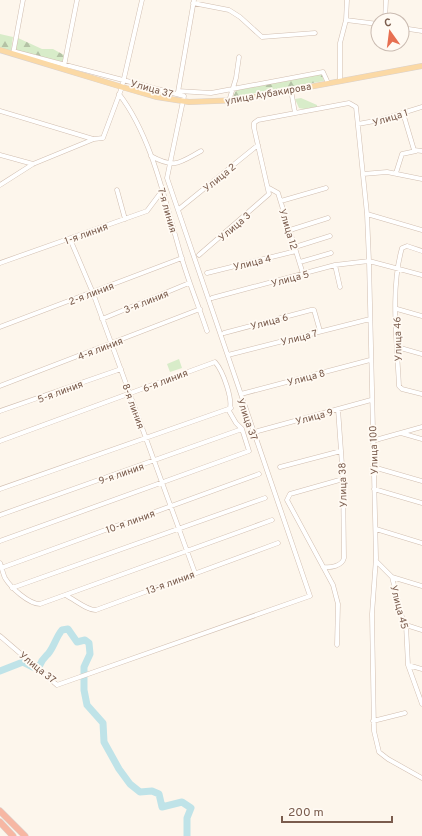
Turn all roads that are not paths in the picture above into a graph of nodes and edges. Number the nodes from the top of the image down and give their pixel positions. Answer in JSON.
{"nodes":[{"id":1,"x":23,"y":0,"type":"edge"},
{"id":2,"x":77,"y":0,"type":"edge"},
{"id":3,"x":142,"y":0,"type":"edge"},
{"id":4,"x":347,"y":0,"type":"edge"},
{"id":5,"x":386,"y":0,"type":"edge"},
{"id":6,"x":193,"y":1,"type":"edge"},
{"id":7,"x":385,"y":12,"type":"edge"},
{"id":8,"x":346,"y":20,"type":"junction"},
{"id":9,"x":370,"y":23,"type":"edge"},
{"id":10,"x":410,"y":29,"type":"edge"},
{"id":11,"x":422,"y":30,"type":"edge"},
{"id":12,"x":315,"y":33,"type":"dead end"},
{"id":13,"x":0,"y":49,"type":"edge"},
{"id":14,"x":13,"y":54,"type":"junction"},
{"id":15,"x":240,"y":57,"type":"dead end"},
{"id":16,"x":422,"y":66,"type":"edge"},
{"id":17,"x":63,"y":68,"type":"junction"},
{"id":18,"x":340,"y":80,"type":"junction"},
{"id":19,"x":328,"y":83,"type":"junction"},
{"id":20,"x":122,"y":87,"type":"junction"},
{"id":21,"x":233,"y":89,"type":"junction"},
{"id":22,"x":291,"y":90,"type":"junction"},
{"id":23,"x":178,"y":91,"type":"junction"},
{"id":24,"x":119,"y":94,"type":"junction"},
{"id":25,"x":177,"y":100,"type":"junction"},
{"id":26,"x":229,"y":101,"type":"junction"},
{"id":27,"x":422,"y":107,"type":"edge"},
{"id":28,"x":0,"y":111,"type":"edge"},
{"id":29,"x":295,"y":113,"type":"junction"},
{"id":30,"x":403,"y":113,"type":"junction"},
{"id":31,"x":358,"y":124,"type":"junction"},
{"id":32,"x":94,"y":139,"type":"junction"},
{"id":33,"x":258,"y":145,"type":"junction"},
{"id":34,"x":201,"y":151,"type":"dead end"},
{"id":35,"x":416,"y":151,"type":"junction"},
{"id":36,"x":422,"y":151,"type":"edge"},
{"id":37,"x":0,"y":155,"type":"edge"},
{"id":38,"x":150,"y":156,"type":"junction"},
{"id":39,"x":33,"y":164,"type":"junction"},
{"id":40,"x":396,"y":173,"type":"junction"},
{"id":41,"x":363,"y":174,"type":"junction"},
{"id":42,"x":422,"y":179,"type":"edge"},
{"id":43,"x":0,"y":185,"type":"edge"},
{"id":44,"x":269,"y":188,"type":"junction"},
{"id":45,"x":326,"y":188,"type":"dead end"},
{"id":46,"x":116,"y":190,"type":"dead end"},
{"id":47,"x":162,"y":191,"type":"junction"},
{"id":48,"x":281,"y":201,"type":"junction"},
{"id":49,"x":179,"y":209,"type":"dead end"},
{"id":50,"x":367,"y":214,"type":"junction"},
{"id":51,"x":328,"y":218,"type":"dead end"},
{"id":52,"x":125,"y":219,"type":"junction"},
{"id":53,"x":290,"y":230,"type":"junction"},
{"id":54,"x":422,"y":230,"type":"edge"},
{"id":55,"x":330,"y":236,"type":"dead end"},
{"id":56,"x":70,"y":239,"type":"junction"},
{"id":57,"x":295,"y":249,"type":"junction"},
{"id":58,"x":422,"y":251,"type":"edge"},
{"id":59,"x":331,"y":253,"type":"dead end"},
{"id":60,"x":199,"y":255,"type":"dead end"},
{"id":61,"x":182,"y":258,"type":"junction"},
{"id":62,"x":369,"y":261,"type":"junction"},
{"id":63,"x":0,"y":262,"type":"edge"},
{"id":64,"x":300,"y":262,"type":"junction"},
{"id":65,"x":335,"y":266,"type":"junction"},
{"id":66,"x":396,"y":267,"type":"junction"},
{"id":67,"x":207,"y":273,"type":"dead end"},
{"id":68,"x":303,"y":274,"type":"junction"},
{"id":69,"x":422,"y":275,"type":"edge"},
{"id":70,"x":189,"y":283,"type":"junction"},
{"id":71,"x":340,"y":287,"type":"dead end"},
{"id":72,"x":93,"y":293,"type":"junction"},
{"id":73,"x":212,"y":298,"type":"dead end"},
{"id":74,"x":200,"y":309,"type":"junction"},
{"id":75,"x":396,"y":309,"type":"junction"},
{"id":76,"x":422,"y":316,"type":"edge"},
{"id":77,"x":102,"y":319,"type":"junction"},
{"id":78,"x":370,"y":319,"type":"junction"},
{"id":79,"x":0,"y":327,"type":"edge"},
{"id":80,"x":207,"y":331,"type":"dead end"},
{"id":81,"x":320,"y":331,"type":"junction"},
{"id":82,"x":224,"y":333,"type":"dead end"},
{"id":83,"x":111,"y":344,"type":"junction"},
{"id":84,"x":397,"y":346,"type":"junction"},
{"id":85,"x":422,"y":354,"type":"edge"},
{"id":86,"x":228,"y":355,"type":"dead end"},
{"id":87,"x":370,"y":360,"type":"junction"},
{"id":88,"x":120,"y":369,"type":"junction"},
{"id":89,"x":0,"y":386,"type":"edge"},
{"id":90,"x":129,"y":394,"type":"junction"},
{"id":91,"x":241,"y":394,"type":"dead end"},
{"id":92,"x":422,"y":394,"type":"edge"},
{"id":93,"x":371,"y":400,"type":"junction"},
{"id":94,"x":231,"y":408,"type":"junction"},
{"id":95,"x":338,"y":409,"type":"junction"},
{"id":96,"x":0,"y":411,"type":"edge"},
{"id":97,"x":422,"y":427,"type":"edge"},
{"id":98,"x":242,"y":429,"type":"junction"},
{"id":99,"x":258,"y":431,"type":"dead end"},
{"id":100,"x":401,"y":433,"type":"junction"},
{"id":101,"x":146,"y":438,"type":"junction"},
{"id":102,"x":422,"y":439,"type":"edge"},
{"id":103,"x":0,"y":440,"type":"edge"},
{"id":104,"x":372,"y":441,"type":"junction"},
{"id":105,"x":341,"y":451,"type":"junction"},
{"id":106,"x":155,"y":462,"type":"junction"},
{"id":107,"x":280,"y":467,"type":"dead end"},
{"id":108,"x":373,"y":467,"type":"junction"},
{"id":109,"x":259,"y":474,"type":"dead end"},
{"id":110,"x":343,"y":478,"type":"junction"},
{"id":111,"x":422,"y":481,"type":"edge"},
{"id":112,"x":162,"y":482,"type":"junction"},
{"id":113,"x":0,"y":489,"type":"edge"},
{"id":114,"x":374,"y":489,"type":"junction"},
{"id":115,"x":265,"y":498,"type":"dead end"},
{"id":116,"x":422,"y":503,"type":"edge"},
{"id":117,"x":170,"y":506,"type":"junction"},
{"id":118,"x":0,"y":515,"type":"edge"},
{"id":119,"x":272,"y":520,"type":"dead end"},
{"id":120,"x":178,"y":528,"type":"junction"},
{"id":121,"x":376,"y":529,"type":"junction"},
{"id":122,"x":0,"y":542,"type":"edge"},
{"id":123,"x":278,"y":543,"type":"dead end"},
{"id":124,"x":422,"y":543,"type":"edge"},
{"id":125,"x":187,"y":550,"type":"junction"},
{"id":126,"x":376,"y":561,"type":"junction"},
{"id":127,"x":1,"y":565,"type":"edge"},
{"id":128,"x":324,"y":567,"type":"junction"},
{"id":129,"x":195,"y":573,"type":"junction"},
{"id":130,"x":392,"y":577,"type":"junction"},
{"id":131,"x":422,"y":586,"type":"edge"},
{"id":132,"x":12,"y":588,"type":"junction"},
{"id":133,"x":65,"y":595,"type":"junction"},
{"id":134,"x":406,"y":626,"type":"junction"},
{"id":135,"x":422,"y":630,"type":"edge"},
{"id":136,"x":0,"y":636,"type":"edge"},
{"id":137,"x":337,"y":645,"type":"dead end"},
{"id":138,"x":408,"y":665,"type":"junction"},
{"id":139,"x":422,"y":669,"type":"edge"},
{"id":140,"x":422,"y":704,"type":"edge"},
{"id":141,"x":404,"y":713,"type":"dead end"},
{"id":142,"x":373,"y":721,"type":"junction"},
{"id":143,"x":422,"y":778,"type":"edge"},
{"id":144,"x":0,"y":811,"type":"edge"},
{"id":145,"x":0,"y":822,"type":"edge"},
{"id":146,"x":13,"y":836,"type":"edge"},
{"id":147,"x":25,"y":836,"type":"edge"}],
"edges":[{"from":1,"to":14,"type":"street"},
{"from":2,"to":17,"type":"street"},
{"from":3,"to":20,"type":"street"},
{"from":4,"to":8,"type":"street"},
{"from":5,"to":7,"type":"street"},
{"from":6,"to":12,"type":"street"},
{"from":6,"to":23,"type":"street"},
{"from":8,"to":9,"type":"street"},
{"from":8,"to":18,"type":"street"},
{"from":10,"to":11,"type":"street"},
{"from":13,"to":14,"type":"main road","name":"улица Аубакирова"},
{"from":13,"to":136,"type":"street","name":"Улица 37"},
{"from":14,"to":17,"type":"main road","name":"улица Аубакирова"},
{"from":15,"to":21,"type":"street"},
{"from":16,"to":18,"type":"main road","name":"улица Аубакирова"},
{"from":17,"to":20,"type":"main road","name":"улица Аубакирова"},
{"from":18,"to":19,"type":"main road","name":"улица Аубакирова"},
{"from":19,"to":21,"type":"street"},
{"from":19,"to":22,"type":"main road","name":"улица Аубакирова"},
{"from":20,"to":24,"type":"street"},
{"from":20,"to":25,"type":"main road","name":"улица Аубакирова"},
{"from":21,"to":23,"type":"street"},
{"from":21,"to":26,"type":"street"},
{"from":22,"to":26,"type":"main road","name":"улица Аубакирова"},
{"from":22,"to":29,"type":"street"},
{"from":23,"to":25,"type":"street"},
{"from":24,"to":32,"type":"street"},
{"from":24,"to":38,"type":"street","name":"7-я линия"},
{"from":25,"to":26,"type":"main road","name":"улица Аубакирова"},
{"from":27,"to":30,"type":"street","name":"Улица 1"},
{"from":28,"to":32,"type":"street"},
{"from":29,"to":31,"type":"street","name":"Улица 100"},
{"from":29,"to":33,"type":"street"},
{"from":30,"to":31,"type":"street","name":"Улица 1"},
{"from":30,"to":35,"type":"street"},
{"from":31,"to":41,"type":"street","name":"Улица 100"},
{"from":32,"to":39,"type":"street"},
{"from":33,"to":44,"type":"street"},
{"from":33,"to":49,"type":"street","name":"Улица 2"},
{"from":34,"to":38,"type":"street"},
{"from":35,"to":36,"type":"street"},
{"from":35,"to":40,"type":"street"},
{"from":37,"to":39,"type":"street"},
{"from":38,"to":47,"type":"street","name":"7-я линия"},
{"from":39,"to":43,"type":"street"},
{"from":40,"to":41,"type":"street"},
{"from":40,"to":42,"type":"street"},
{"from":41,"to":50,"type":"street","name":"Улица 100"},
{"from":44,"to":48,"type":"street","name":"Улица 12"},
{"from":44,"to":60,"type":"street","name":"Улица 3"},
{"from":45,"to":48,"type":"street"},
{"from":46,"to":52,"type":"street"},
{"from":47,"to":52,"type":"street","name":"1-я линия"},
{"from":47,"to":61,"type":"street","name":"7-я линия"},
{"from":48,"to":53,"type":"street","name":"Улица 12"},
{"from":50,"to":54,"type":"street"},
{"from":50,"to":62,"type":"street","name":"Улица 100"},
{"from":51,"to":53,"type":"street"},
{"from":52,"to":56,"type":"street","name":"1-я линия"},
{"from":53,"to":57,"type":"street","name":"Улица 12"},
{"from":55,"to":57,"type":"street","name":"Улица 4"},
{"from":56,"to":63,"type":"street","name":"1-я линия"},
{"from":56,"to":72,"type":"street","name":"8-я линия"},
{"from":57,"to":64,"type":"street","name":"Улица 12"},
{"from":57,"to":67,"type":"street","name":"Улица 4"},
{"from":58,"to":66,"type":"street"},
{"from":59,"to":64,"type":"street"},
{"from":61,"to":70,"type":"street","name":"7-я линия"},
{"from":61,"to":72,"type":"street","name":"2-я линия"},
{"from":62,"to":65,"type":"street","name":"Улица 5"},
{"from":62,"to":66,"type":"street"},
{"from":62,"to":78,"type":"street","name":"Улица 100"},
{"from":64,"to":68,"type":"street","name":"Улица 12"},
{"from":65,"to":68,"type":"street","name":"Улица 5"},
{"from":65,"to":71,"type":"street"},
{"from":66,"to":69,"type":"street"},
{"from":66,"to":75,"type":"street","name":"Улица 46"},
{"from":68,"to":73,"type":"street","name":"Улица 5"},
{"from":70,"to":74,"type":"street","name":"7-я линия"},
{"from":70,"to":77,"type":"street","name":"3-я линия"},
{"from":72,"to":77,"type":"street","name":"8-я линия"},
{"from":72,"to":79,"type":"street","name":"2-я линия"},
{"from":74,"to":80,"type":"street","name":"7-я линия"},
{"from":74,"to":83,"type":"street","name":"4-я линия"},
{"from":75,"to":76,"type":"street"},
{"from":75,"to":84,"type":"street","name":"Улица 46"},
{"from":77,"to":83,"type":"street","name":"8-я линия"},
{"from":78,"to":81,"type":"street","name":"Улица 7"},
{"from":78,"to":87,"type":"street","name":"Улица 100"},
{"from":81,"to":82,"type":"street","name":"Улица 6"},
{"from":81,"to":86,"type":"street","name":"Улица 7"},
{"from":83,"to":88,"type":"street","name":"8-я линия"},
{"from":83,"to":89,"type":"street","name":"4-я линия"},
{"from":84,"to":85,"type":"street"},
{"from":84,"to":92,"type":"street","name":"Улица 46"},
{"from":87,"to":91,"type":"street","name":"Улица 8"},
{"from":87,"to":93,"type":"street","name":"Улица 100"},
{"from":88,"to":90,"type":"street","name":"8-я линия"},
{"from":88,"to":96,"type":"street","name":"5-я линия"},
{"from":90,"to":94,"type":"street","name":"6-я линия"},
{"from":90,"to":101,"type":"street","name":"8-я линия"},
{"from":90,"to":103,"type":"street","name":"6-я линия"},
{"from":93,"to":95,"type":"street","name":"Улица 9"},
{"from":93,"to":104,"type":"street","name":"Улица 100"},
{"from":94,"to":98,"type":"street","name":"6-я линия"},
{"from":94,"to":101,"type":"street"},
{"from":95,"to":99,"type":"street","name":"Улица 9"},
{"from":95,"to":105,"type":"street","name":"Улица 38"},
{"from":97,"to":100,"type":"street"},
{"from":98,"to":106,"type":"street","name":"9-я линия"},
{"from":98,"to":112,"type":"street","name":"6-я линия"},
{"from":100,"to":102,"type":"street"},
{"from":100,"to":104,"type":"street"},
{"from":101,"to":106,"type":"street","name":"8-я линия"},
{"from":101,"to":113,"type":"street"},
{"from":104,"to":108,"type":"street","name":"Улица 100"},
{"from":105,"to":107,"type":"street"},
{"from":105,"to":110,"type":"street","name":"Улица 38"},
{"from":106,"to":112,"type":"street","name":"8-я линия"},
{"from":106,"to":118,"type":"street","name":"9-я линия"},
{"from":108,"to":111,"type":"street"},
{"from":108,"to":114,"type":"street","name":"Улица 100"},
{"from":109,"to":117,"type":"street","name":"10-я линия"},
{"from":110,"to":128,"type":"street","name":"Улица 38"},
{"from":110,"to":128,"type":"street"},
{"from":112,"to":117,"type":"street","name":"8-я линия"},
{"from":112,"to":122,"type":"street"},
{"from":114,"to":116,"type":"street"},
{"from":114,"to":121,"type":"street","name":"Улица 100"},
{"from":115,"to":120,"type":"street"},
{"from":117,"to":120,"type":"street","name":"8-я линия"},
{"from":117,"to":127,"type":"street","name":"10-я линия"},
{"from":119,"to":125,"type":"street"},
{"from":120,"to":125,"type":"street","name":"8-я линия"},
{"from":120,"to":132,"type":"street"},
{"from":121,"to":124,"type":"street"},
{"from":121,"to":126,"type":"street","name":"Улица 100"},
{"from":123,"to":129,"type":"street","name":"13-я линия"},
{"from":125,"to":129,"type":"street","name":"8-я линия"},
{"from":125,"to":133,"type":"street"},
{"from":126,"to":130,"type":"street","name":"Улица 45"},
{"from":126,"to":142,"type":"street","name":"Улица 100"},
{"from":127,"to":132,"type":"street"},
{"from":128,"to":137,"type":"street"},
{"from":129,"to":133,"type":"street","name":"13-я линия"},
{"from":130,"to":131,"type":"street"},
{"from":130,"to":134,"type":"street","name":"Улица 45"},
{"from":132,"to":133,"type":"street"},
{"from":134,"to":135,"type":"street"},
{"from":134,"to":138,"type":"street","name":"Улица 45"},
{"from":138,"to":139,"type":"street"},
{"from":138,"to":140,"type":"street","name":"Улица 45"},
{"from":141,"to":142,"type":"street"},
{"from":142,"to":143,"type":"street","name":"Улица 100"},
{"from":144,"to":147,"type":"highway"},
{"from":145,"to":146,"type":"highway"}]}
